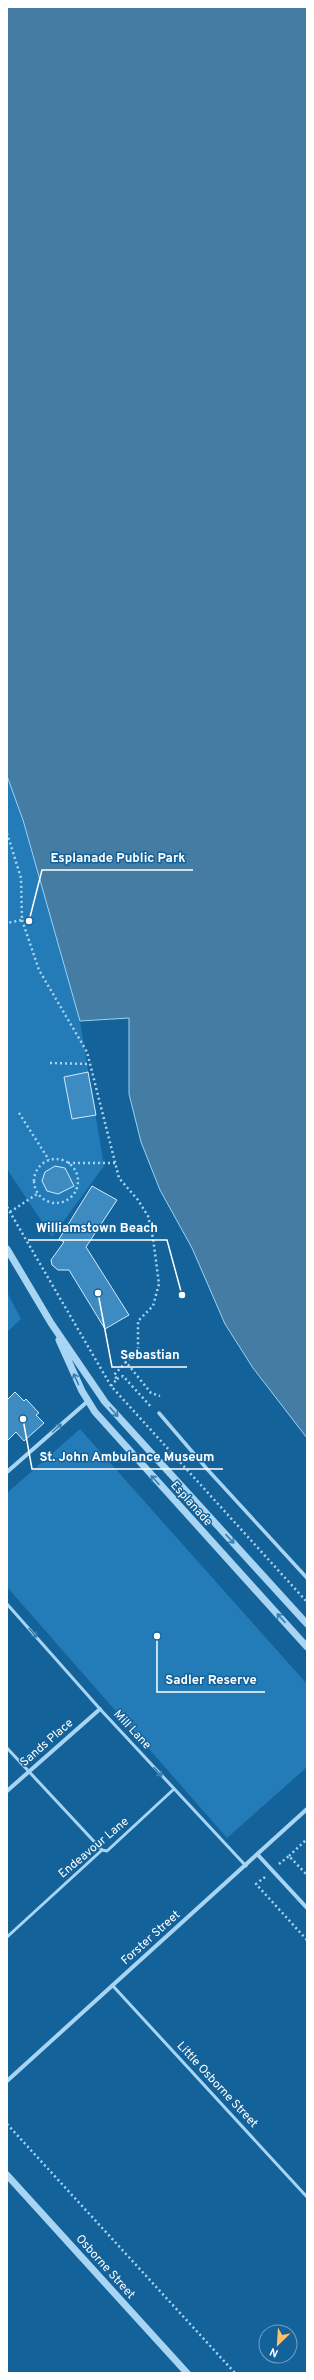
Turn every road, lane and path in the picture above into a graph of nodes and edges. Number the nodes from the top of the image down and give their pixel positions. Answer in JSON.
{"nodes":[{"id":1,"x":7,"y":833,"type":"edge"},
{"id":2,"x":22,"y":920,"type":"junction"},
{"id":3,"x":7,"y":923,"type":"edge"},
{"id":4,"x":50,"y":1063,"type":"dead end"},
{"id":5,"x":90,"y":1064,"type":"junction"},
{"id":6,"x":19,"y":1113,"type":"dead end"},
{"id":7,"x":48,"y":1160,"type":"junction"},
{"id":8,"x":68,"y":1163,"type":"junction"},
{"id":9,"x":115,"y":1163,"type":"junction"},
{"id":10,"x":37,"y":1194,"type":"junction"},
{"id":11,"x":7,"y":1207,"type":"edge"},
{"id":12,"x":10,"y":1212,"type":"junction"},
{"id":13,"x":7,"y":1249,"type":"edge"},
{"id":14,"x":51,"y":1324,"type":"junction"},
{"id":15,"x":126,"y":1362,"type":"junction"},
{"id":16,"x":117,"y":1379,"type":"junction"},
{"id":17,"x":111,"y":1386,"type":"junction"},
{"id":18,"x":98,"y":1391,"type":"junction"},
{"id":19,"x":160,"y":1396,"type":"dead end"},
{"id":20,"x":88,"y":1401,"type":"junction"},
{"id":21,"x":159,"y":1413,"type":"joint"},
{"id":22,"x":7,"y":1472,"type":"edge"},
{"id":23,"x":307,"y":1578,"type":"edge"},
{"id":24,"x":307,"y":1602,"type":"edge"},
{"id":25,"x":7,"y":1604,"type":"edge"},
{"id":26,"x":307,"y":1624,"type":"edge"},
{"id":27,"x":307,"y":1647,"type":"edge"},
{"id":28,"x":100,"y":1709,"type":"junction"},
{"id":29,"x":7,"y":1748,"type":"edge"},
{"id":30,"x":29,"y":1771,"type":"junction"},
{"id":31,"x":174,"y":1789,"type":"junction"},
{"id":32,"x":7,"y":1791,"type":"edge"},
{"id":33,"x":307,"y":1809,"type":"edge"},
{"id":34,"x":307,"y":1839,"type":"edge"},
{"id":35,"x":102,"y":1850,"type":"junction"},
{"id":36,"x":258,"y":1855,"type":"junction"},
{"id":37,"x":289,"y":1856,"type":"dead end"},
{"id":38,"x":246,"y":1866,"type":"junction"},
{"id":39,"x":307,"y":1908,"type":"edge"},
{"id":40,"x":7,"y":1936,"type":"edge"},
{"id":41,"x":113,"y":1986,"type":"junction"},
{"id":42,"x":7,"y":2081,"type":"edge"},
{"id":43,"x":7,"y":2124,"type":"edge"},
{"id":44,"x":7,"y":2176,"type":"edge"},
{"id":45,"x":307,"y":2197,"type":"edge"},
{"id":46,"x":187,"y":2373,"type":"edge"},
{"id":47,"x":235,"y":2373,"type":"edge"}],
"edges":[{"from":1,"to":2,"type":"path"},
{"from":2,"to":3,"type":"path"},
{"from":2,"to":5,"type":"path"},
{"from":4,"to":5,"type":"path"},
{"from":5,"to":9,"type":"path"},
{"from":6,"to":7,"type":"path"},
{"from":7,"to":8,"type":"path"},
{"from":7,"to":10,"type":"path"},
{"from":8,"to":9,"type":"path"},
{"from":8,"to":10,"type":"path"},
{"from":9,"to":15,"type":"path"},
{"from":10,"to":12,"type":"path"},
{"from":11,"to":12,"type":"path"},
{"from":12,"to":17,"type":"path"},
{"from":13,"to":14,"type":"street","name":"Esplanade"},
{"from":14,"to":18,"type":"street","name":"Esplanade"},
{"from":20,"to":14,"type":"street","name":"Esplanade","one_way":true},
{"from":15,"to":16,"type":"path"},
{"from":15,"to":19,"type":"path"},
{"from":16,"to":17,"type":"path"},
{"from":16,"to":21,"type":"path"},
{"from":17,"to":24,"type":"path"},
{"from":18,"to":20,"type":"street"},
{"from":18,"to":26,"type":"street","name":"Esplanade","one_way":true},
{"from":22,"to":20,"type":"street","one_way":true},
{"from":27,"to":20,"type":"street","name":"Esplanade","one_way":true},
{"from":21,"to":23,"type":"street"},
{"from":25,"to":28,"type":"lane","name":"Mill Lane","one_way":true},
{"from":28,"to":30,"type":"street","name":"Sands Place"},
{"from":28,"to":31,"type":"lane","name":"Mill Lane","one_way":true},
{"from":29,"to":30,"type":"lane"},
{"from":30,"to":32,"type":"street","name":"Sands Place"},
{"from":30,"to":35,"type":"lane"},
{"from":31,"to":35,"type":"lane","name":"Endeavour Lane"},
{"from":31,"to":38,"type":"lane","name":"Mill Lane"},
{"from":33,"to":36,"type":"street","name":"Forster Street"},
{"from":34,"to":37,"type":"path"},
{"from":35,"to":40,"type":"lane","name":"Endeavour Lane"},
{"from":36,"to":38,"type":"street","name":"Forster Street"},
{"from":36,"to":39,"type":"street"},
{"from":38,"to":41,"type":"street","name":"Forster Street"},
{"from":41,"to":42,"type":"street","name":"Forster Street"},
{"from":41,"to":45,"type":"lane","name":"Little Osborne Street"},
{"from":43,"to":47,"type":"path"},
{"from":44,"to":46,"type":"street","name":"Osborne Street"}]}
